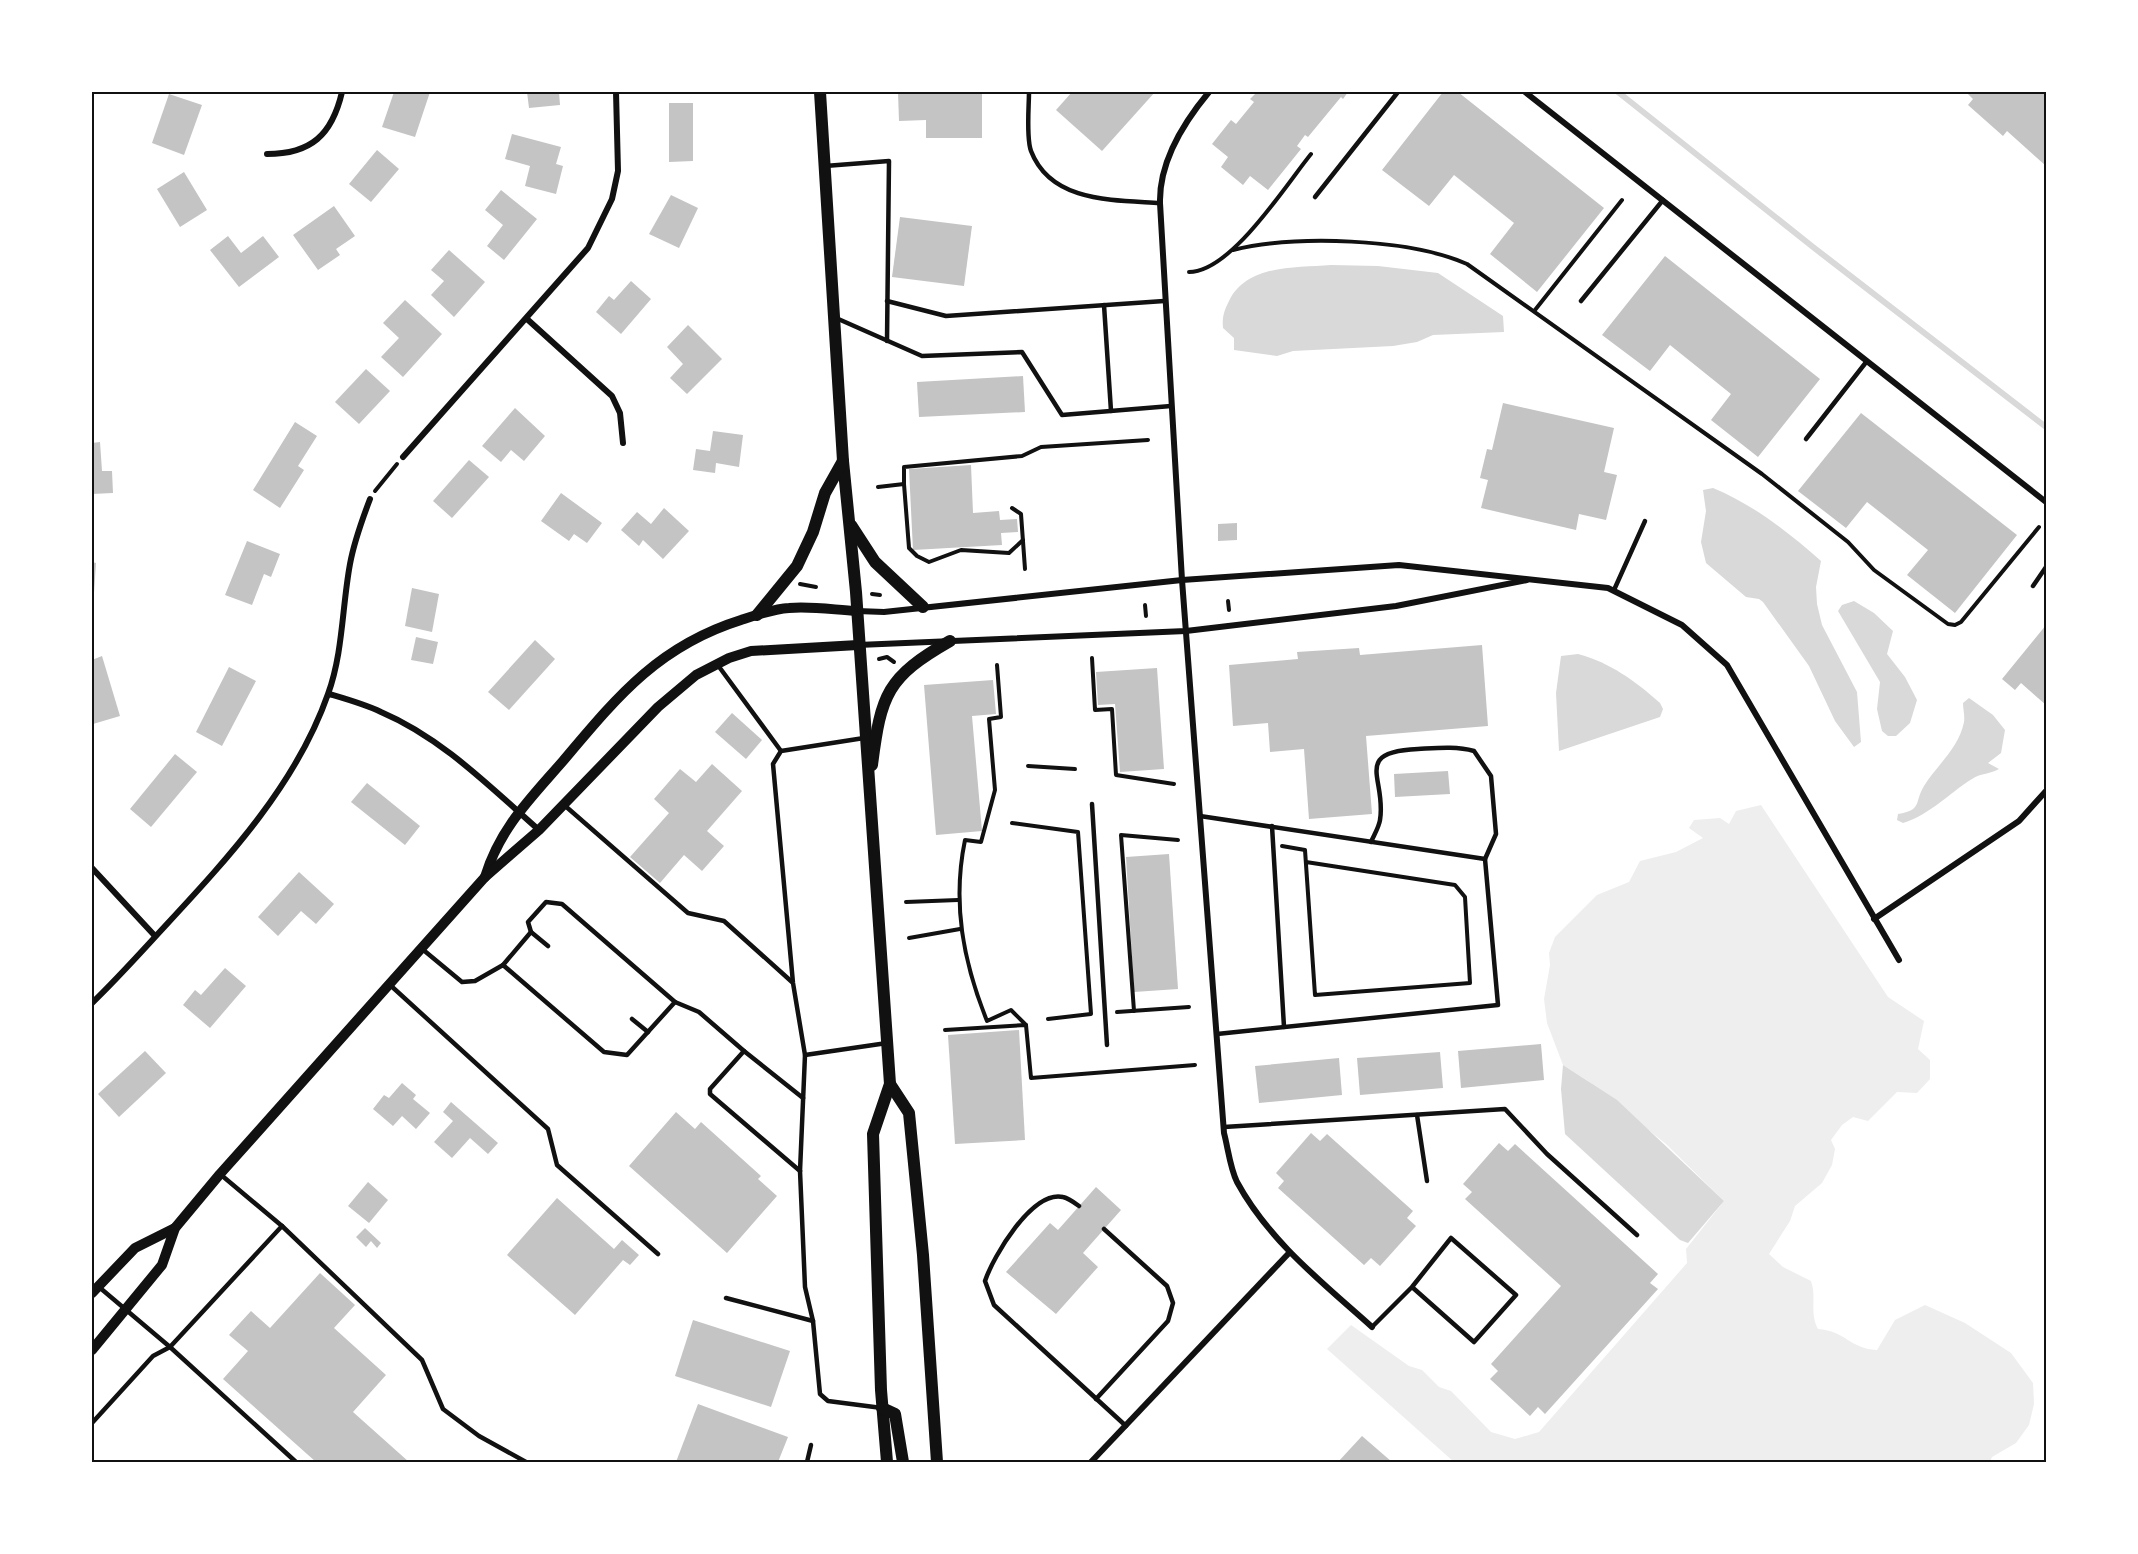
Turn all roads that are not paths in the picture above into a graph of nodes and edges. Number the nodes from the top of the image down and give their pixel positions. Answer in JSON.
{"nodes":[{"id":1,"x":342,"y":92,"type":"edge"},
{"id":2,"x":616,"y":92,"type":"edge"},
{"id":3,"x":819,"y":92,"type":"edge"},
{"id":4,"x":1029,"y":92,"type":"edge"},
{"id":5,"x":1209,"y":92,"type":"edge"},
{"id":6,"x":1398,"y":92,"type":"edge"},
{"id":7,"x":1525,"y":92,"type":"edge"},
{"id":8,"x":267,"y":154,"type":"dead end"},
{"id":9,"x":825,"y":166,"type":"junction"},
{"id":10,"x":1315,"y":197,"type":"dead end"},
{"id":11,"x":1663,"y":200,"type":"junction"},
{"id":12,"x":1160,"y":203,"type":"junction"},
{"id":13,"x":887,"y":301,"type":"junction"},
{"id":14,"x":1164,"y":301,"type":"junction"},
{"id":15,"x":1581,"y":301,"type":"dead end"},
{"id":16,"x":1104,"y":305,"type":"junction"},
{"id":17,"x":836,"y":318,"type":"junction"},
{"id":18,"x":527,"y":320,"type":"junction"},
{"id":19,"x":887,"y":340,"type":"junction"},
{"id":20,"x":1868,"y":361,"type":"junction"},
{"id":21,"x":1171,"y":406,"type":"junction"},
{"id":22,"x":1111,"y":411,"type":"junction"},
{"id":23,"x":1806,"y":439,"type":"dead end"},
{"id":24,"x":623,"y":443,"type":"dead end"},
{"id":25,"x":403,"y":457,"type":"road end"},
{"id":26,"x":843,"y":461,"type":"junction"},
{"id":27,"x":370,"y":499,"type":"road end"},
{"id":28,"x":2046,"y":502,"type":"edge"},
{"id":29,"x":1645,"y":521,"type":"dead end"},
{"id":30,"x":849,"y":522,"type":"junction"},
{"id":31,"x":2046,"y":567,"type":"edge"},
{"id":32,"x":1534,"y":579,"type":"junction"},
{"id":33,"x":1182,"y":580,"type":"junction"},
{"id":34,"x":2033,"y":586,"type":"dead end"},
{"id":35,"x":1614,"y":590,"type":"junction"},
{"id":36,"x":923,"y":607,"type":"junction"},
{"id":37,"x":857,"y":611,"type":"junction"},
{"id":38,"x":757,"y":615,"type":"junction"},
{"id":39,"x":1186,"y":631,"type":"junction"},
{"id":40,"x":950,"y":641,"type":"junction"},
{"id":41,"x":858,"y":645,"type":"junction"},
{"id":42,"x":717,"y":664,"type":"junction"},
{"id":43,"x":329,"y":694,"type":"junction"},
{"id":44,"x":871,"y":737,"type":"junction"},
{"id":45,"x":781,"y":752,"type":"junction"},
{"id":46,"x":2046,"y":791,"type":"edge"},
{"id":47,"x":563,"y":804,"type":"junction"},
{"id":48,"x":1092,"y":804,"type":"dead end"},
{"id":49,"x":519,"y":812,"type":"junction"},
{"id":50,"x":1200,"y":816,"type":"junction"},
{"id":51,"x":1272,"y":826,"type":"junction"},
{"id":52,"x":539,"y":830,"type":"junction"},
{"id":53,"x":1371,"y":842,"type":"junction"},
{"id":54,"x":1485,"y":859,"type":"junction"},
{"id":55,"x":92,"y":868,"type":"edge"},
{"id":56,"x":485,"y":877,"type":"junction"},
{"id":57,"x":1875,"y":919,"type":"junction"},
{"id":58,"x":531,"y":932,"type":"junction"},
{"id":59,"x":155,"y":936,"type":"junction"},
{"id":60,"x":548,"y":946,"type":"dead end"},
{"id":61,"x":421,"y":948,"type":"junction"},
{"id":62,"x":1899,"y":960,"type":"dead end"},
{"id":63,"x":502,"y":965,"type":"junction"},
{"id":64,"x":793,"y":983,"type":"junction"},
{"id":65,"x":389,"y":984,"type":"junction"},
{"id":66,"x":675,"y":1002,"type":"junction"},
{"id":67,"x":92,"y":1004,"type":"edge"},
{"id":68,"x":632,"y":1019,"type":"dead end"},
{"id":69,"x":1284,"y":1027,"type":"junction"},
{"id":70,"x":648,"y":1032,"type":"junction"},
{"id":71,"x":1217,"y":1034,"type":"junction"},
{"id":72,"x":887,"y":1043,"type":"junction"},
{"id":73,"x":1107,"y":1046,"type":"dead end"},
{"id":74,"x":744,"y":1051,"type":"junction"},
{"id":75,"x":805,"y":1055,"type":"junction"},
{"id":76,"x":890,"y":1084,"type":"junction"},
{"id":77,"x":803,"y":1098,"type":"junction"},
{"id":78,"x":1417,"y":1115,"type":"junction"},
{"id":79,"x":1224,"y":1127,"type":"junction"},
{"id":80,"x":800,"y":1171,"type":"junction"},
{"id":81,"x":220,"y":1174,"type":"junction"},
{"id":82,"x":1426,"y":1181,"type":"dead end"},
{"id":83,"x":1079,"y":1206,"type":"dead end"},
{"id":84,"x":282,"y":1226,"type":"junction"},
{"id":85,"x":175,"y":1228,"type":"junction"},
{"id":86,"x":1104,"y":1229,"type":"dead end"},
{"id":87,"x":1637,"y":1235,"type":"dead end"},
{"id":88,"x":1289,"y":1252,"type":"junction"},
{"id":89,"x":658,"y":1254,"type":"dead end"},
{"id":90,"x":1412,"y":1287,"type":"junction"},
{"id":91,"x":95,"y":1290,"type":"edge"},
{"id":92,"x":726,"y":1298,"type":"dead end"},
{"id":93,"x":126,"y":1309,"type":"junction"},
{"id":94,"x":813,"y":1321,"type":"junction"},
{"id":95,"x":1372,"y":1327,"type":"joint"},
{"id":96,"x":170,"y":1347,"type":"junction"},
{"id":97,"x":92,"y":1350,"type":"edge"},
{"id":98,"x":1096,"y":1399,"type":"junction"},
{"id":99,"x":882,"y":1408,"type":"junction"},
{"id":100,"x":92,"y":1423,"type":"edge"},
{"id":101,"x":1126,"y":1426,"type":"junction"},
{"id":102,"x":812,"y":1445,"type":"dead end"},
{"id":103,"x":296,"y":1462,"type":"edge"},
{"id":104,"x":526,"y":1462,"type":"edge"},
{"id":105,"x":807,"y":1462,"type":"edge"},
{"id":106,"x":887,"y":1462,"type":"edge"},
{"id":107,"x":903,"y":1462,"type":"edge"},
{"id":108,"x":937,"y":1462,"type":"edge"},
{"id":109,"x":1091,"y":1462,"type":"edge"}],
"edges":[{"from":1,"to":8,"type":"street"},
{"from":2,"to":18,"type":"street"},
{"from":3,"to":9,"type":"main road"},
{"from":4,"to":12,"type":"lane"},
{"from":5,"to":12,"type":"street"},
{"from":6,"to":10,"type":"lane"},
{"from":7,"to":11,"type":"street"},
{"from":9,"to":13,"type":"lane"},
{"from":9,"to":17,"type":"main road"},
{"from":11,"to":15,"type":"lane"},
{"from":11,"to":20,"type":"street"},
{"from":12,"to":14,"type":"street"},
{"from":13,"to":16,"type":"lane"},
{"from":13,"to":19,"type":"lane"},
{"from":14,"to":16,"type":"lane"},
{"from":14,"to":21,"type":"street"},
{"from":16,"to":22,"type":"lane"},
{"from":17,"to":19,"type":"lane"},
{"from":17,"to":26,"type":"main road"},
{"from":18,"to":24,"type":"street"},
{"from":18,"to":25,"type":"street"},
{"from":19,"to":22,"type":"lane"},
{"from":20,"to":23,"type":"lane"},
{"from":20,"to":28,"type":"street"},
{"from":21,"to":22,"type":"lane"},
{"from":21,"to":33,"type":"street"},
{"from":26,"to":30,"type":"main road"},
{"from":26,"to":38,"type":"main road"},
{"from":27,"to":43,"type":"street"},
{"from":29,"to":35,"type":"lane"},
{"from":30,"to":36,"type":"main road"},
{"from":30,"to":37,"type":"main road"},
{"from":31,"to":34,"type":"lane"},
{"from":32,"to":33,"type":"street"},
{"from":32,"to":35,"type":"street"},
{"from":32,"to":39,"type":"street"},
{"from":33,"to":36,"type":"street"},
{"from":33,"to":39,"type":"street"},
{"from":35,"to":57,"type":"street"},
{"from":36,"to":37,"type":"street"},
{"from":37,"to":38,"type":"street"},
{"from":37,"to":41,"type":"main road"},
{"from":38,"to":49,"type":"street"},
{"from":39,"to":40,"type":"street"},
{"from":39,"to":50,"type":"street"},
{"from":40,"to":41,"type":"street"},
{"from":40,"to":44,"type":"main road"},
{"from":41,"to":42,"type":"street"},
{"from":41,"to":44,"type":"main road"},
{"from":42,"to":45,"type":"lane"},
{"from":42,"to":47,"type":"street"},
{"from":43,"to":49,"type":"street"},
{"from":43,"to":59,"type":"street"},
{"from":44,"to":45,"type":"lane"},
{"from":44,"to":72,"type":"main road"},
{"from":45,"to":64,"type":"lane"},
{"from":46,"to":57,"type":"street"},
{"from":47,"to":52,"type":"street"},
{"from":47,"to":64,"type":"lane"},
{"from":48,"to":73,"type":"lane"},
{"from":49,"to":52,"type":"street"},
{"from":49,"to":56,"type":"street"},
{"from":50,"to":51,"type":"lane"},
{"from":50,"to":71,"type":"street"},
{"from":51,"to":53,"type":"lane"},
{"from":51,"to":69,"type":"lane"},
{"from":52,"to":56,"type":"street"},
{"from":53,"to":54,"type":"lane"},
{"from":53,"to":54,"type":"lane"},
{"from":54,"to":69,"type":"lane"},
{"from":55,"to":59,"type":"street"},
{"from":56,"to":61,"type":"street"},
{"from":57,"to":62,"type":"street"},
{"from":58,"to":60,"type":"lane"},
{"from":58,"to":63,"type":"lane"},
{"from":58,"to":66,"type":"lane"},
{"from":59,"to":67,"type":"street"},
{"from":61,"to":63,"type":"lane"},
{"from":61,"to":65,"type":"street"},
{"from":63,"to":70,"type":"lane"},
{"from":64,"to":75,"type":"lane"},
{"from":65,"to":81,"type":"street"},
{"from":65,"to":89,"type":"lane"},
{"from":66,"to":70,"type":"lane"},
{"from":66,"to":74,"type":"lane"},
{"from":68,"to":70,"type":"lane"},
{"from":69,"to":71,"type":"lane"},
{"from":71,"to":79,"type":"street"},
{"from":72,"to":75,"type":"lane"},
{"from":72,"to":76,"type":"main road"},
{"from":74,"to":77,"type":"lane"},
{"from":74,"to":80,"type":"lane"},
{"from":75,"to":77,"type":"lane"},
{"from":76,"to":99,"type":"main road"},
{"from":76,"to":108,"type":"main road"},
{"from":77,"to":80,"type":"lane"},
{"from":78,"to":79,"type":"lane"},
{"from":78,"to":82,"type":"lane"},
{"from":78,"to":87,"type":"lane"},
{"from":79,"to":88,"type":"street"},
{"from":80,"to":94,"type":"lane"},
{"from":81,"to":84,"type":"lane"},
{"from":81,"to":85,"type":"street"},
{"from":83,"to":98,"type":"lane"},
{"from":84,"to":96,"type":"lane"},
{"from":84,"to":104,"type":"lane"},
{"from":85,"to":91,"type":"street"},
{"from":85,"to":93,"type":"street"},
{"from":86,"to":98,"type":"lane"},
{"from":88,"to":95,"type":"street"},
{"from":88,"to":101,"type":"street"},
{"from":90,"to":90,"type":"lane"},
{"from":90,"to":95,"type":"lane"},
{"from":91,"to":93,"type":"lane"},
{"from":92,"to":94,"type":"lane"},
{"from":93,"to":96,"type":"lane"},
{"from":93,"to":97,"type":"street"},
{"from":94,"to":99,"type":"lane"},
{"from":96,"to":100,"type":"lane"},
{"from":96,"to":103,"type":"lane"},
{"from":98,"to":101,"type":"lane"},
{"from":99,"to":106,"type":"main road"},
{"from":99,"to":107,"type":"main road"},
{"from":101,"to":109,"type":"street"},
{"from":102,"to":105,"type":"lane"}]}
